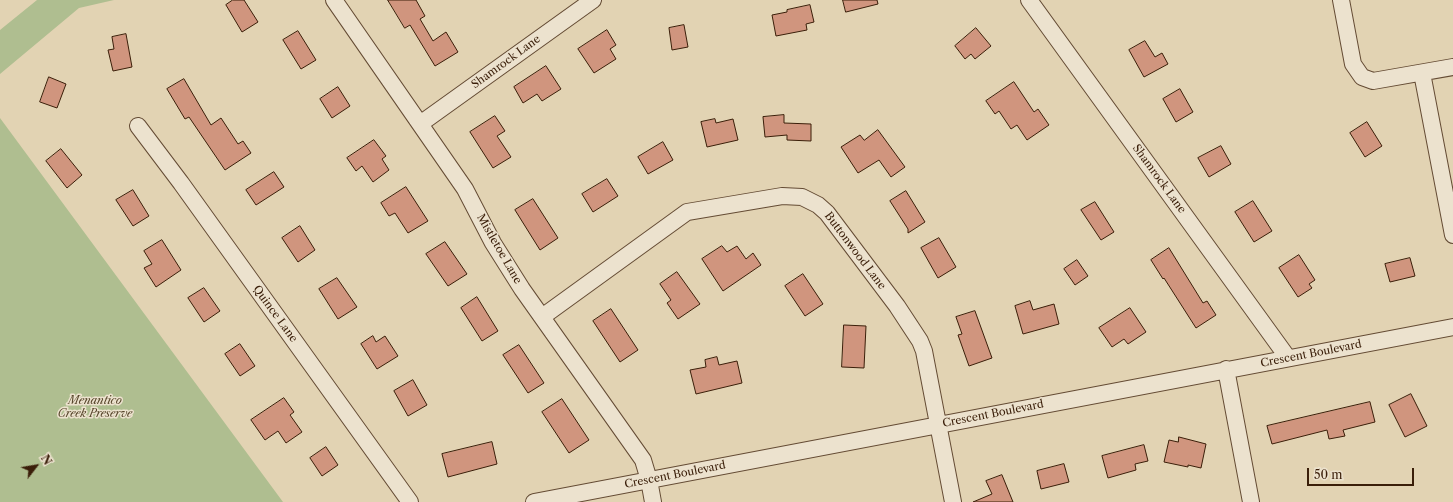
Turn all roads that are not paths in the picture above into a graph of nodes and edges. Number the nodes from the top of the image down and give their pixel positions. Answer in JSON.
{"nodes":[{"id":1,"x":334,"y":0,"type":"edge"},
{"id":2,"x":593,"y":0,"type":"edge"},
{"id":3,"x":1029,"y":0,"type":"edge"},
{"id":4,"x":1341,"y":0,"type":"edge"},
{"id":5,"x":1453,"y":67,"type":"edge"},
{"id":6,"x":1422,"y":73,"type":"junction"},
{"id":7,"x":420,"y":124,"type":"junction"},
{"id":8,"x":138,"y":126,"type":"dead end"},
{"id":9,"x":1453,"y":235,"type":"edge"},
{"id":10,"x":542,"y":318,"type":"junction"},
{"id":11,"x":1453,"y":327,"type":"edge"},
{"id":12,"x":1288,"y":358,"type":"junction"},
{"id":13,"x":1226,"y":369,"type":"junction"},
{"id":14,"x":939,"y":425,"type":"junction"},
{"id":15,"x":650,"y":480,"type":"junction"},
{"id":16,"x":410,"y":502,"type":"edge"},
{"id":17,"x":534,"y":502,"type":"edge"},
{"id":18,"x":653,"y":502,"type":"edge"},
{"id":19,"x":953,"y":502,"type":"edge"},
{"id":20,"x":1251,"y":502,"type":"edge"}],
"edges":[{"from":1,"to":7,"type":"street","name":"Mistletoe Lane"},
{"from":2,"to":7,"type":"street","name":"Shamrock Lane"},
{"from":3,"to":12,"type":"street","name":"Shamrock Lane"},
{"from":4,"to":6,"type":"street"},
{"from":5,"to":6,"type":"street"},
{"from":6,"to":9,"type":"street"},
{"from":7,"to":10,"type":"street","name":"Mistletoe Lane"},
{"from":8,"to":16,"type":"street","name":"Quince Lane"},
{"from":10,"to":14,"type":"street","name":"Buttonwood Lane"},
{"from":10,"to":15,"type":"street","name":"Mistletoe Lane"},
{"from":11,"to":12,"type":"street","name":"Crescent Boulevard"},
{"from":12,"to":13,"type":"street","name":"Crescent Boulevard"},
{"from":13,"to":14,"type":"street","name":"Crescent Boulevard"},
{"from":13,"to":20,"type":"street"},
{"from":14,"to":15,"type":"street","name":"Crescent Boulevard"},
{"from":14,"to":19,"type":"street","name":"Buttonwood Lane"},
{"from":15,"to":17,"type":"street","name":"Crescent Boulevard"},
{"from":15,"to":18,"type":"street","name":"Mistletoe Lane"}]}
